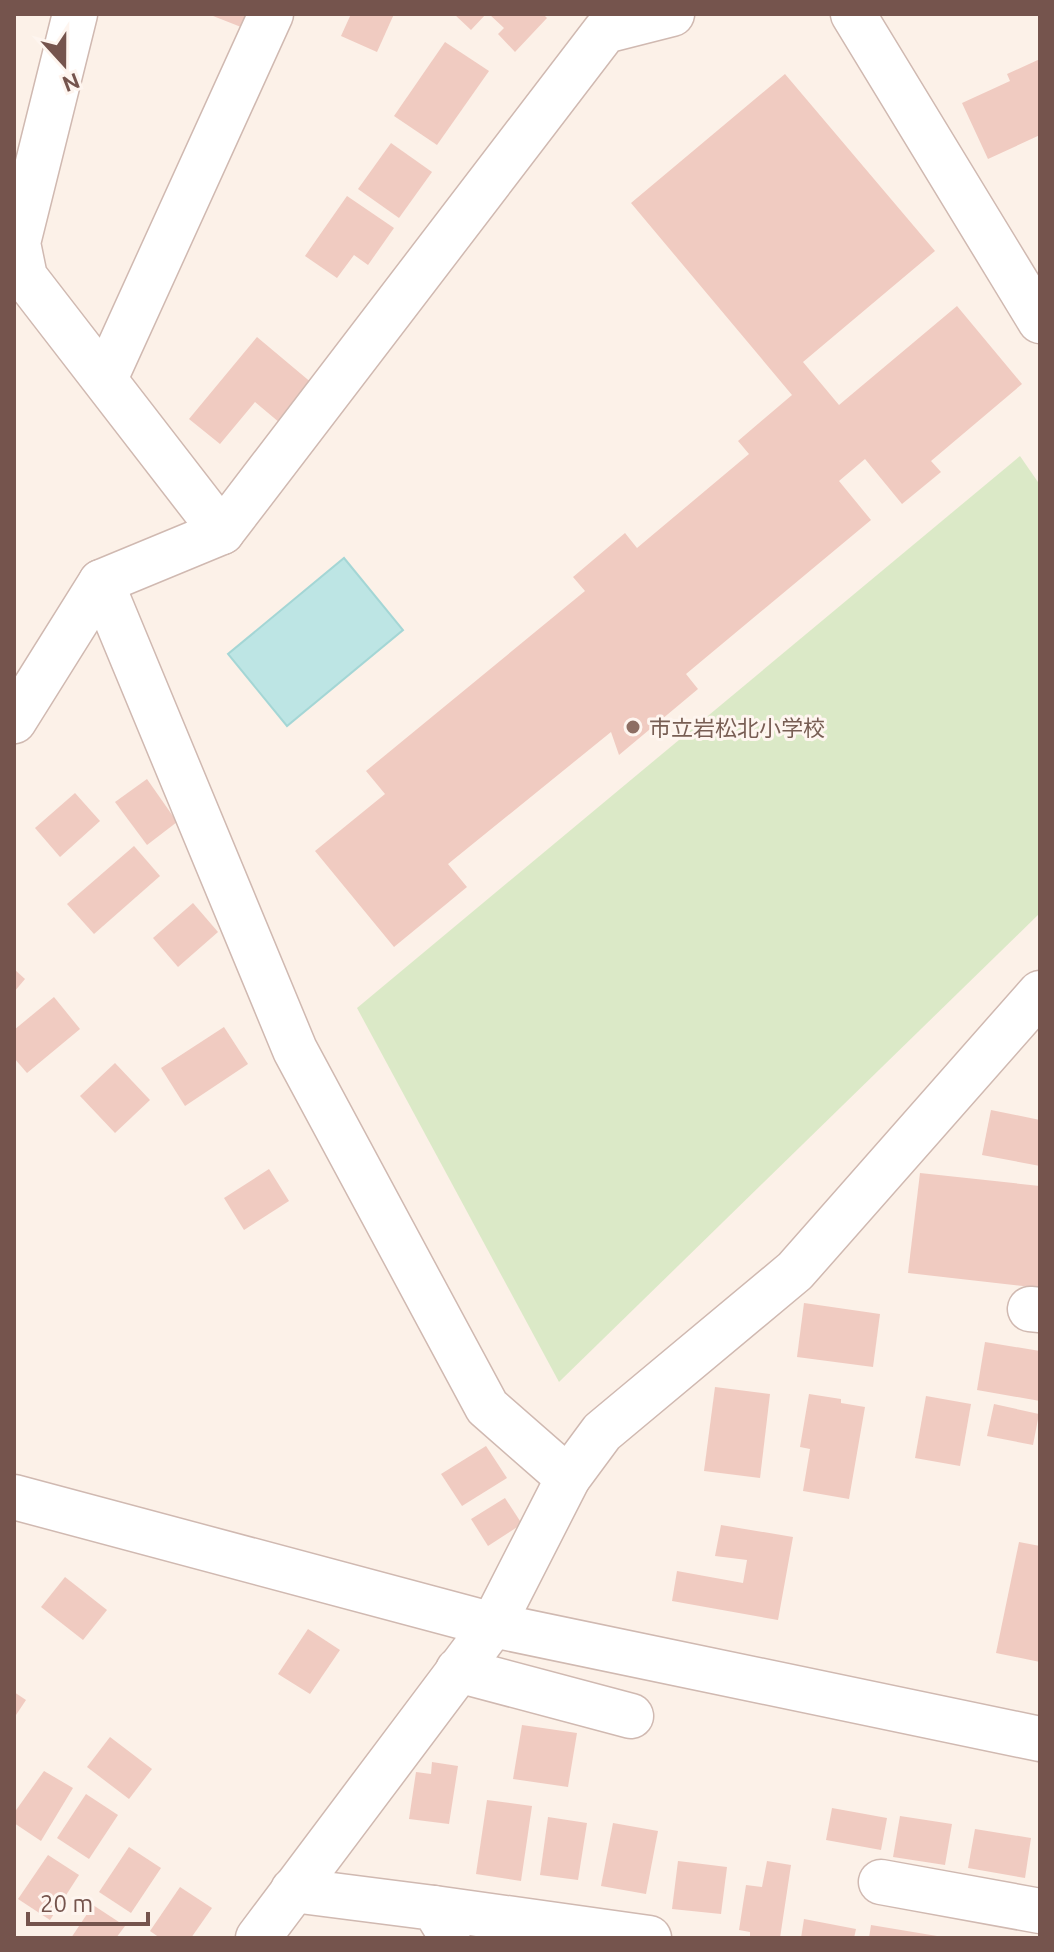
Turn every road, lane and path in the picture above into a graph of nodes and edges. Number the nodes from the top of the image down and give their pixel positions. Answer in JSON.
{"nodes":[{"id":1,"x":75,"y":14,"type":"edge"},
{"id":2,"x":271,"y":14,"type":"edge"},
{"id":3,"x":672,"y":14,"type":"edge"},
{"id":4,"x":853,"y":14,"type":"edge"},
{"id":5,"x":595,"y":22,"type":"edge"},
{"id":6,"x":1040,"y":321,"type":"edge"},
{"id":7,"x":105,"y":379,"type":"junction"},
{"id":8,"x":222,"y":532,"type":"junction"},
{"id":9,"x":101,"y":582,"type":"junction"},
{"id":10,"x":14,"y":721,"type":"edge"},
{"id":11,"x":1040,"y":993,"type":"edge"},
{"id":12,"x":568,"y":1478,"type":"junction"},
{"id":13,"x":14,"y":1497,"type":"edge"},
{"id":14,"x":493,"y":1625,"type":"junction"},
{"id":15,"x":458,"y":1670,"type":"junction"},
{"id":16,"x":631,"y":1716,"type":"dead end"},
{"id":17,"x":1040,"y":1739,"type":"edge"},
{"id":18,"x":881,"y":1882,"type":"dead end"},
{"id":19,"x":293,"y":1890,"type":"junction"},
{"id":20,"x":1040,"y":1911,"type":"edge"},
{"id":21,"x":441,"y":1923,"type":"edge"},
{"id":22,"x":631,"y":1937,"type":"edge"},
{"id":23,"x":258,"y":1938,"type":"edge"}],
"edges":[{"from":1,"to":7,"type":"street"},
{"from":2,"to":7,"type":"street"},
{"from":3,"to":5,"type":"street"},
{"from":4,"to":6,"type":"street"},
{"from":5,"to":8,"type":"street"},
{"from":7,"to":8,"type":"street"},
{"from":8,"to":9,"type":"street"},
{"from":9,"to":10,"type":"street"},
{"from":9,"to":12,"type":"street"},
{"from":11,"to":12,"type":"street"},
{"from":12,"to":14,"type":"street"},
{"from":13,"to":14,"type":"street"},
{"from":14,"to":15,"type":"street"},
{"from":14,"to":17,"type":"street"},
{"from":15,"to":16,"type":"street"},
{"from":15,"to":19,"type":"street"},
{"from":18,"to":20,"type":"street"},
{"from":19,"to":21,"type":"street"},
{"from":19,"to":23,"type":"street"},
{"from":21,"to":22,"type":"street"}]}
